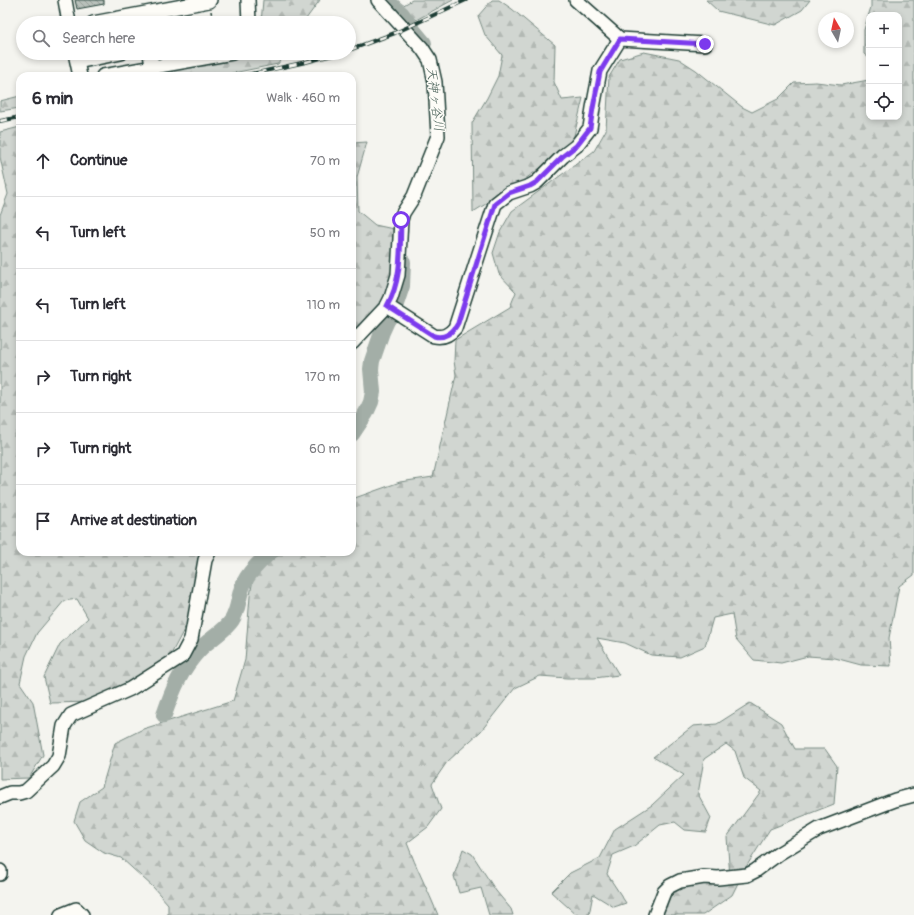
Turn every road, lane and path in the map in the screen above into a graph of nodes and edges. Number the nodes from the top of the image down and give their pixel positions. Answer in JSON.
{"nodes":[{"id":1,"x":65,"y":0,"type":"edge"},
{"id":2,"x":210,"y":0,"type":"edge"},
{"id":3,"x":248,"y":0,"type":"edge"},
{"id":4,"x":378,"y":0,"type":"edge"},
{"id":5,"x":576,"y":0,"type":"edge"},
{"id":6,"x":68,"y":16,"type":"edge"},
{"id":7,"x":154,"y":16,"type":"edge"},
{"id":8,"x":249,"y":16,"type":"edge"},
{"id":9,"x":620,"y":39,"type":"junction"},
{"id":10,"x":705,"y":44,"type":"dead end"},
{"id":11,"x":77,"y":60,"type":"edge"},
{"id":12,"x":151,"y":60,"type":"edge"},
{"id":13,"x":192,"y":60,"type":"edge"},
{"id":14,"x":152,"y":67,"type":"junction"},
{"id":15,"x":79,"y":72,"type":"edge"},
{"id":16,"x":125,"y":72,"type":"edge"},
{"id":17,"x":391,"y":309,"type":"junction"},
{"id":18,"x":356,"y":339,"type":"edge"},
{"id":19,"x":208,"y":556,"type":"edge"},
{"id":20,"x":914,"y":795,"type":"edge"},
{"id":21,"x":0,"y":797,"type":"edge"},
{"id":22,"x":62,"y":915,"type":"edge"},
{"id":23,"x":82,"y":915,"type":"edge"},
{"id":24,"x":655,"y":915,"type":"edge"}],
"edges":[{"from":1,"to":6,"type":"street"},
{"from":2,"to":7,"type":"street"},
{"from":3,"to":8,"type":"street"},
{"from":4,"to":17,"type":"street"},
{"from":5,"to":9,"type":"street"},
{"from":9,"to":10,"type":"street"},
{"from":9,"to":17,"type":"street"},
{"from":11,"to":15,"type":"street"},
{"from":12,"to":14,"type":"street"},
{"from":13,"to":14,"type":"street"},
{"from":14,"to":16,"type":"street"},
{"from":17,"to":18,"type":"street"},
{"from":19,"to":21,"type":"street"},
{"from":20,"to":24,"type":"street"},
{"from":22,"to":23,"type":"street"}]}
